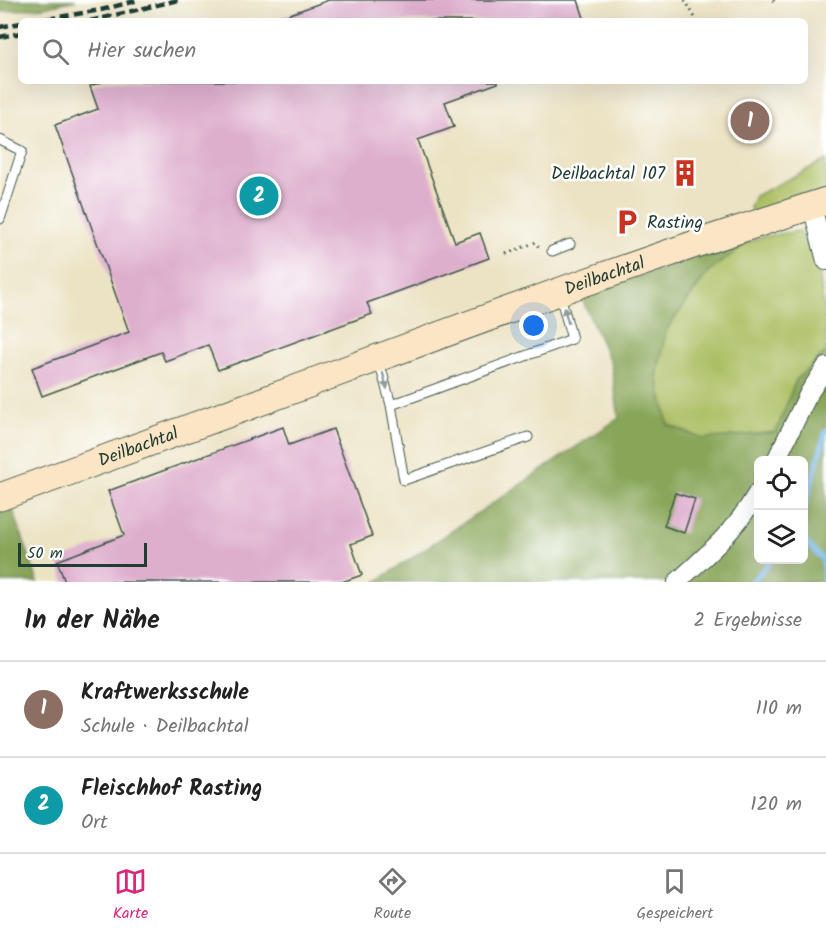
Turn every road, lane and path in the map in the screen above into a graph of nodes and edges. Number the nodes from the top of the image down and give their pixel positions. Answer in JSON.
{"nodes":[{"id":1,"x":685,"y":0,"type":"edge"},
{"id":2,"x":695,"y":18,"type":"edge"},
{"id":3,"x":0,"y":140,"type":"edge"},
{"id":4,"x":819,"y":204,"type":"edge"},
{"id":5,"x":0,"y":219,"type":"edge"},
{"id":6,"x":570,"y":244,"type":"dead end"},
{"id":7,"x":539,"y":250,"type":"dead end"},
{"id":8,"x":552,"y":251,"type":"dead end"},
{"id":9,"x":506,"y":254,"type":"dead end"},
{"id":10,"x":826,"y":261,"type":"edge"},
{"id":11,"x":559,"y":292,"type":"junction"},
{"id":12,"x":379,"y":358,"type":"junction"},
{"id":13,"x":826,"y":367,"type":"edge"},
{"id":14,"x":391,"y":405,"type":"junction"},
{"id":15,"x":528,"y":438,"type":"dead end"},
{"id":16,"x":778,"y":456,"type":"edge"},
{"id":17,"x":0,"y":497,"type":"edge"},
{"id":18,"x":754,"y":499,"type":"edge"},
{"id":19,"x":677,"y":582,"type":"edge"}],
"edges":[{"from":1,"to":2,"type":"path"},
{"from":3,"to":5,"type":"lane"},
{"from":4,"to":10,"type":"street"},
{"from":4,"to":11,"type":"street","name":"Deilbachtal"},
{"from":6,"to":8,"type":"lane"},
{"from":7,"to":9,"type":"path"},
{"from":11,"to":12,"type":"street","name":"Deilbachtal"},
{"from":14,"to":11,"type":"lane","one_way":true},
{"from":12,"to":14,"type":"lane","one_way":true},
{"from":12,"to":17,"type":"street","name":"Deilbachtal"},
{"from":13,"to":16,"type":"street"},
{"from":14,"to":15,"type":"lane"},
{"from":18,"to":19,"type":"street"}]}
